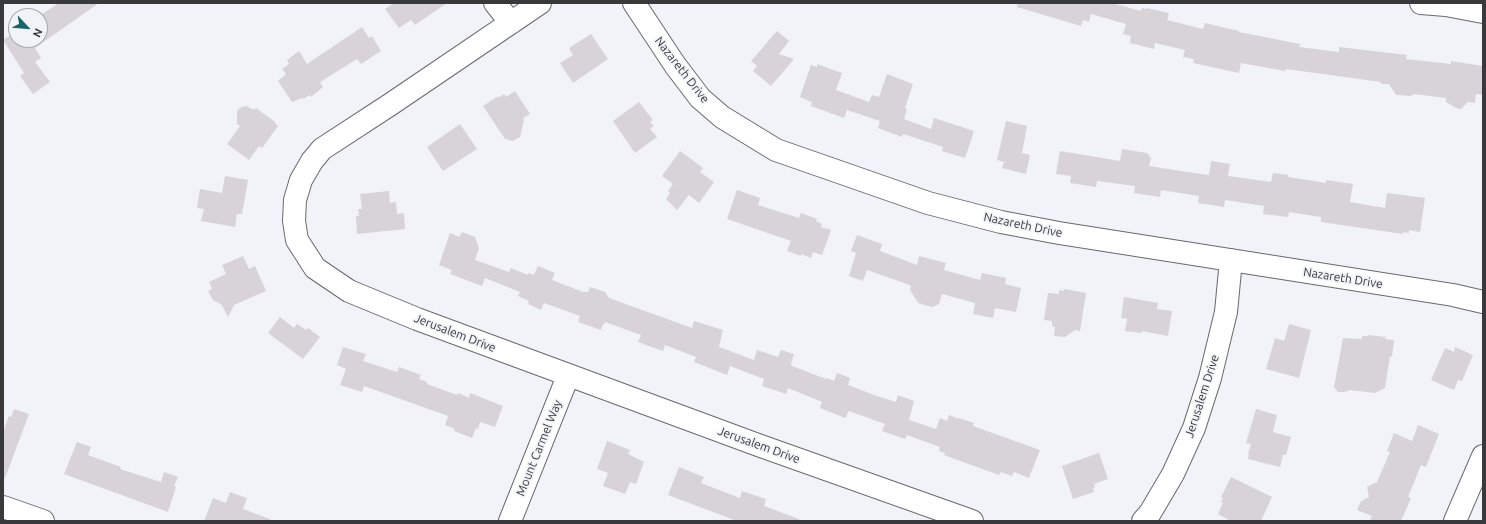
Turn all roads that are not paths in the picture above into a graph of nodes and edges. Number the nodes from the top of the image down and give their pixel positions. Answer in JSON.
{"nodes":[{"id":1,"x":495,"y":3,"type":"edge"},
{"id":2,"x":540,"y":3,"type":"edge"},
{"id":3,"x":634,"y":3,"type":"edge"},
{"id":4,"x":1421,"y":3,"type":"edge"},
{"id":5,"x":1483,"y":12,"type":"edge"},
{"id":6,"x":511,"y":23,"type":"junction"},
{"id":7,"x":1231,"y":260,"type":"junction"},
{"id":8,"x":1483,"y":302,"type":"edge"},
{"id":9,"x":568,"y":376,"type":"junction"},
{"id":10,"x":1483,"y":456,"type":"edge"},
{"id":11,"x":3,"y":507,"type":"edge"},
{"id":12,"x":43,"y":521,"type":"edge"},
{"id":13,"x":510,"y":521,"type":"edge"},
{"id":14,"x":972,"y":521,"type":"edge"},
{"id":15,"x":1143,"y":521,"type":"edge"},
{"id":16,"x":1455,"y":521,"type":"edge"}],
"edges":[{"from":1,"to":6,"type":"street"},
{"from":2,"to":6,"type":"street","name":"Jerusalem Drive"},
{"from":3,"to":7,"type":"street","name":"Nazareth Drive"},
{"from":4,"to":5,"type":"street"},
{"from":6,"to":9,"type":"street","name":"Jerusalem Drive"},
{"from":7,"to":8,"type":"street","name":"Nazareth Drive"},
{"from":7,"to":15,"type":"street","name":"Jerusalem Drive"},
{"from":9,"to":13,"type":"street","name":"Mount Carmel Way"},
{"from":9,"to":14,"type":"street","name":"Jerusalem Drive"},
{"from":10,"to":16,"type":"street"},
{"from":11,"to":12,"type":"street"}]}
